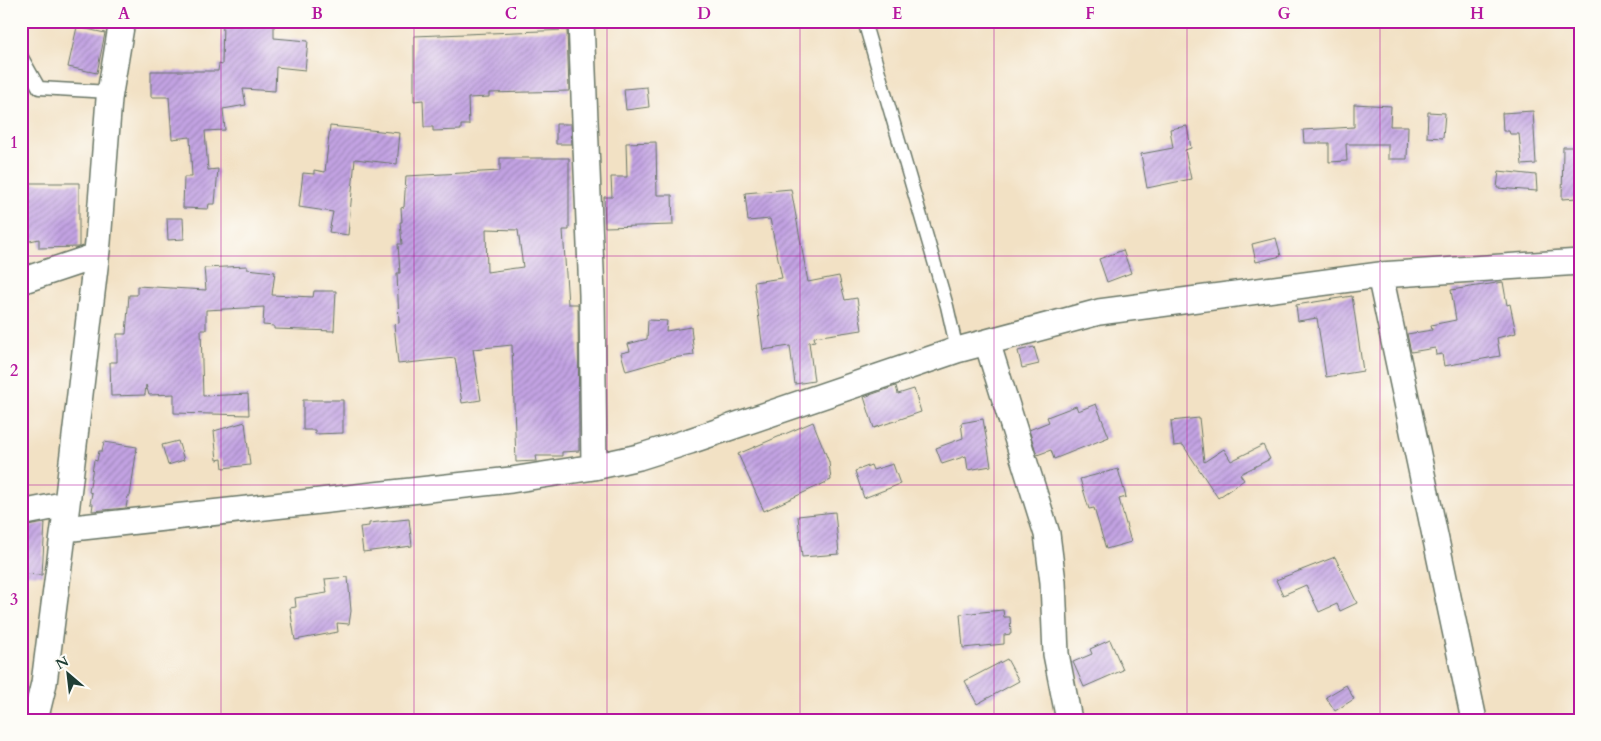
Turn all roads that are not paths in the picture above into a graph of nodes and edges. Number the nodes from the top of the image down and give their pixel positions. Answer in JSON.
{"nodes":[{"id":1,"x":122,"y":21,"type":"edge"},
{"id":2,"x":581,"y":21,"type":"edge"},
{"id":3,"x":864,"y":21,"type":"edge"},
{"id":4,"x":21,"y":56,"type":"edge"},
{"id":5,"x":110,"y":92,"type":"junction"},
{"id":6,"x":96,"y":256,"type":"junction"},
{"id":7,"x":1580,"y":262,"type":"edge"},
{"id":8,"x":1380,"y":275,"type":"junction"},
{"id":9,"x":21,"y":281,"type":"edge"},
{"id":10,"x":987,"y":342,"type":"junction"},
{"id":11,"x":957,"y":350,"type":"junction"},
{"id":12,"x":594,"y":467,"type":"junction"},
{"id":13,"x":67,"y":504,"type":"junction"},
{"id":14,"x":21,"y":513,"type":"edge"},
{"id":15,"x":64,"y":529,"type":"junction"},
{"id":16,"x":35,"y":720,"type":"edge"},
{"id":17,"x":1069,"y":720,"type":"edge"},
{"id":18,"x":1474,"y":720,"type":"edge"}],
"edges":[{"from":1,"to":5,"type":"street"},
{"from":2,"to":12,"type":"street"},
{"from":3,"to":11,"type":"lane"},
{"from":4,"to":5,"type":"lane"},
{"from":5,"to":6,"type":"street"},
{"from":6,"to":9,"type":"street"},
{"from":6,"to":13,"type":"street"},
{"from":7,"to":8,"type":"street"},
{"from":8,"to":10,"type":"street"},
{"from":8,"to":18,"type":"street"},
{"from":10,"to":11,"type":"street"},
{"from":10,"to":17,"type":"street"},
{"from":11,"to":12,"type":"street"},
{"from":12,"to":15,"type":"street"},
{"from":13,"to":14,"type":"street"},
{"from":13,"to":15,"type":"street"},
{"from":15,"to":16,"type":"street"}]}
